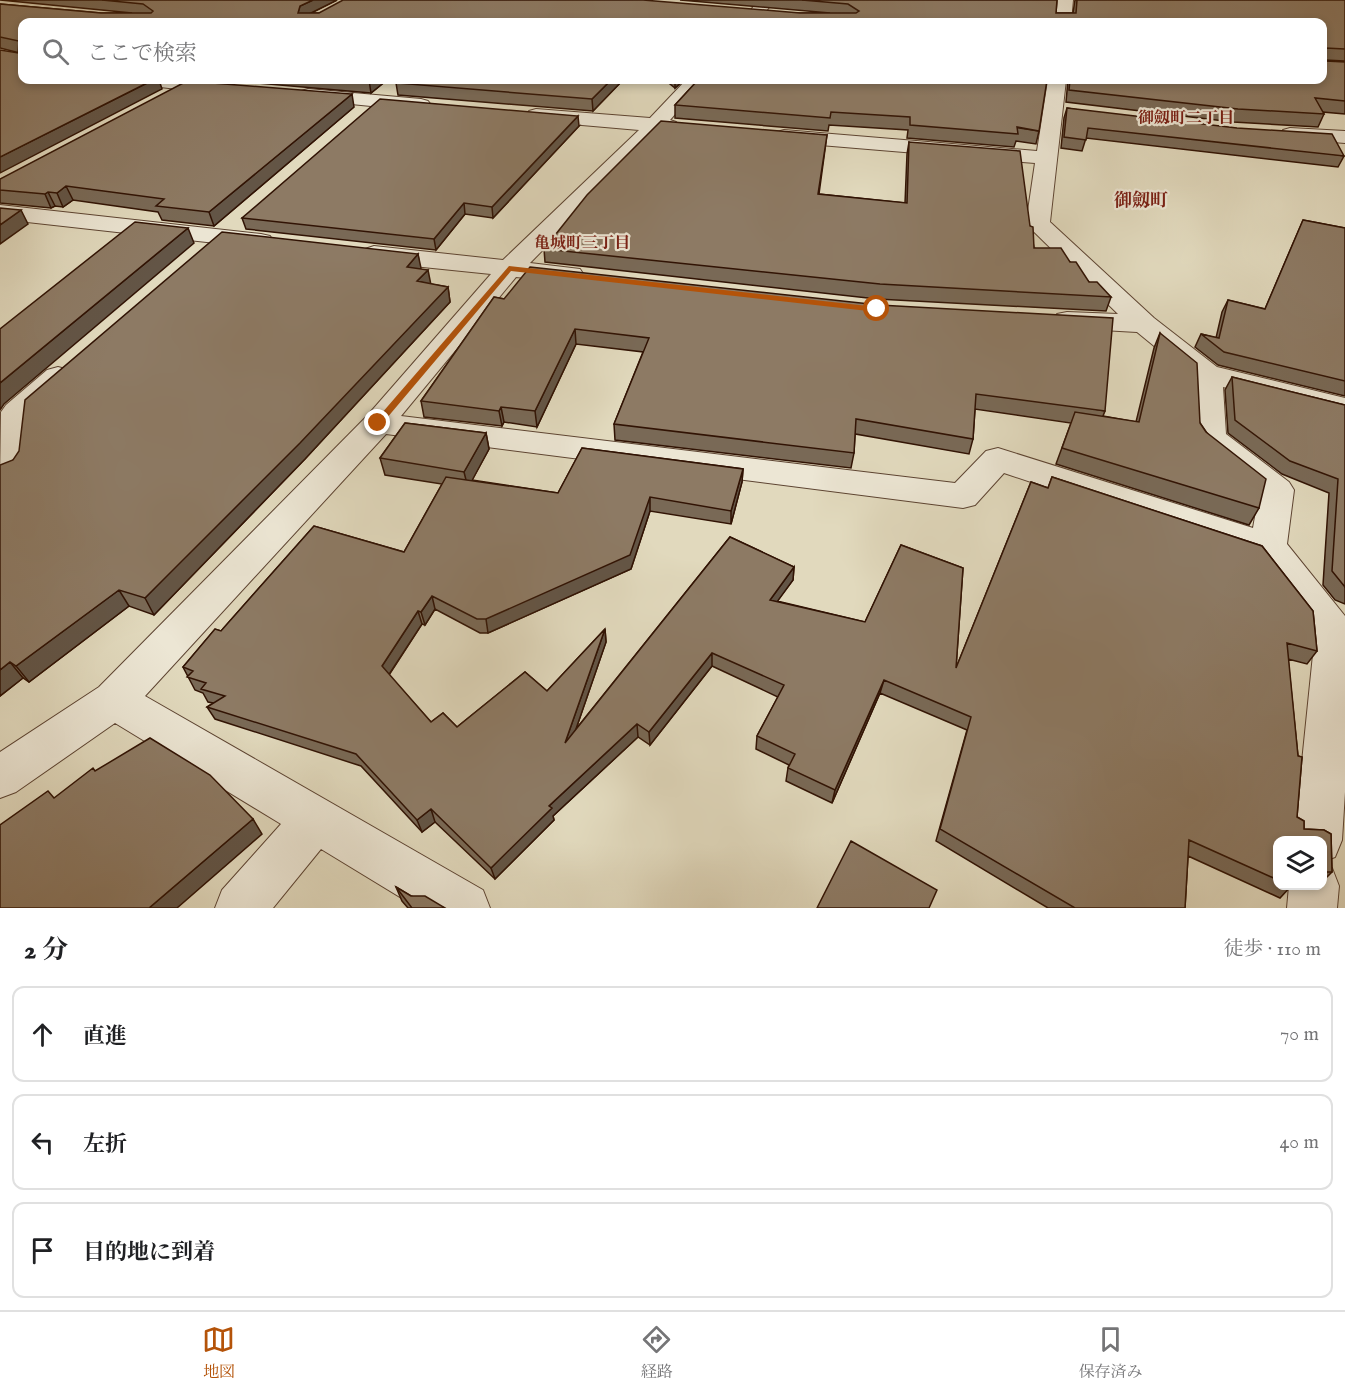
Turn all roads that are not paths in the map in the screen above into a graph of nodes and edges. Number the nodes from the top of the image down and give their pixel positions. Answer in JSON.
{"nodes":[{"id":1,"x":767,"y":0,"type":"edge"},
{"id":2,"x":1065,"y":0,"type":"edge"},
{"id":3,"x":733,"y":12,"type":"edge"},
{"id":4,"x":779,"y":16,"type":"edge"},
{"id":5,"x":752,"y":18,"type":"edge"},
{"id":6,"x":1063,"y":18,"type":"edge"},
{"id":7,"x":189,"y":84,"type":"edge"},
{"id":8,"x":206,"y":84,"type":"edge"},
{"id":9,"x":396,"y":84,"type":"edge"},
{"id":10,"x":690,"y":84,"type":"edge"},
{"id":11,"x":1057,"y":84,"type":"edge"},
{"id":12,"x":247,"y":90,"type":"edge"},
{"id":13,"x":294,"y":94,"type":"edge"},
{"id":14,"x":378,"y":101,"type":"junction"},
{"id":15,"x":156,"y":102,"type":"edge"},
{"id":16,"x":436,"y":106,"type":"edge"},
{"id":17,"x":1054,"y":108,"type":"junction"},
{"id":18,"x":1076,"y":111,"type":"edge"},
{"id":19,"x":516,"y":113,"type":"edge"},
{"id":20,"x":352,"y":124,"type":"edge"},
{"id":21,"x":655,"y":125,"type":"junction"},
{"id":22,"x":690,"y":128,"type":"edge"},
{"id":23,"x":1267,"y":132,"type":"edge"},
{"id":24,"x":762,"y":134,"type":"edge"},
{"id":25,"x":1345,"y":137,"type":"edge"},
{"id":26,"x":1048,"y":158,"type":"junction"},
{"id":27,"x":0,"y":212,"type":"edge"},
{"id":28,"x":248,"y":214,"type":"edge"},
{"id":29,"x":221,"y":236,"type":"junction"},
{"id":30,"x":290,"y":244,"type":"edge"},
{"id":31,"x":348,"y":251,"type":"edge"},
{"id":32,"x":195,"y":259,"type":"edge"},
{"id":33,"x":509,"y":269,"type":"junction"},
{"id":34,"x":592,"y":278,"type":"edge"},
{"id":35,"x":1040,"y":318,"type":"edge"},
{"id":36,"x":1144,"y":324,"type":"junction"},
{"id":37,"x":79,"y":358,"type":"edge"},
{"id":38,"x":1207,"y":374,"type":"junction"},
{"id":39,"x":1345,"y":408,"type":"edge"},
{"id":40,"x":378,"y":423,"type":"junction"},
{"id":41,"x":0,"y":472,"type":"edge"},
{"id":42,"x":1268,"y":547,"type":"junction"},
{"id":43,"x":114,"y":700,"type":"junction"},
{"id":44,"x":0,"y":777,"type":"edge"},
{"id":45,"x":316,"y":819,"type":"junction"},
{"id":46,"x":1318,"y":836,"type":"edge"},
{"id":47,"x":1314,"y":890,"type":"edge"},
{"id":48,"x":240,"y":908,"type":"edge"},
{"id":49,"x":465,"y":908,"type":"edge"},
{"id":50,"x":1312,"y":908,"type":"edge"}],
"edges":[{"from":1,"to":5,"type":"street"},
{"from":2,"to":6,"type":"street"},
{"from":3,"to":5,"type":"street"},
{"from":4,"to":5,"type":"street"},
{"from":7,"to":15,"type":"street"},
{"from":8,"to":12,"type":"street"},
{"from":9,"to":14,"type":"street"},
{"from":10,"to":21,"type":"street"},
{"from":11,"to":17,"type":"street"},
{"from":13,"to":14,"type":"street"},
{"from":14,"to":16,"type":"street"},
{"from":14,"to":20,"type":"street"},
{"from":17,"to":18,"type":"street"},
{"from":17,"to":26,"type":"street"},
{"from":19,"to":21,"type":"street"},
{"from":21,"to":22,"type":"street"},
{"from":21,"to":33,"type":"street"},
{"from":23,"to":25,"type":"street"},
{"from":24,"to":26,"type":"street"},
{"from":26,"to":36,"type":"street"},
{"from":27,"to":29,"type":"street"},
{"from":28,"to":29,"type":"street"},
{"from":29,"to":30,"type":"street"},
{"from":29,"to":32,"type":"street"},
{"from":31,"to":33,"type":"street"},
{"from":33,"to":34,"type":"street"},
{"from":33,"to":40,"type":"street"},
{"from":35,"to":36,"type":"street"},
{"from":36,"to":38,"type":"street"},
{"from":37,"to":41,"type":"street"},
{"from":38,"to":39,"type":"street"},
{"from":38,"to":42,"type":"street"},
{"from":40,"to":42,"type":"street"},
{"from":40,"to":43,"type":"street"},
{"from":42,"to":46,"type":"street"},
{"from":43,"to":44,"type":"street"},
{"from":43,"to":45,"type":"street"},
{"from":45,"to":48,"type":"street"},
{"from":45,"to":49,"type":"street"},
{"from":47,"to":50,"type":"street"}]}
